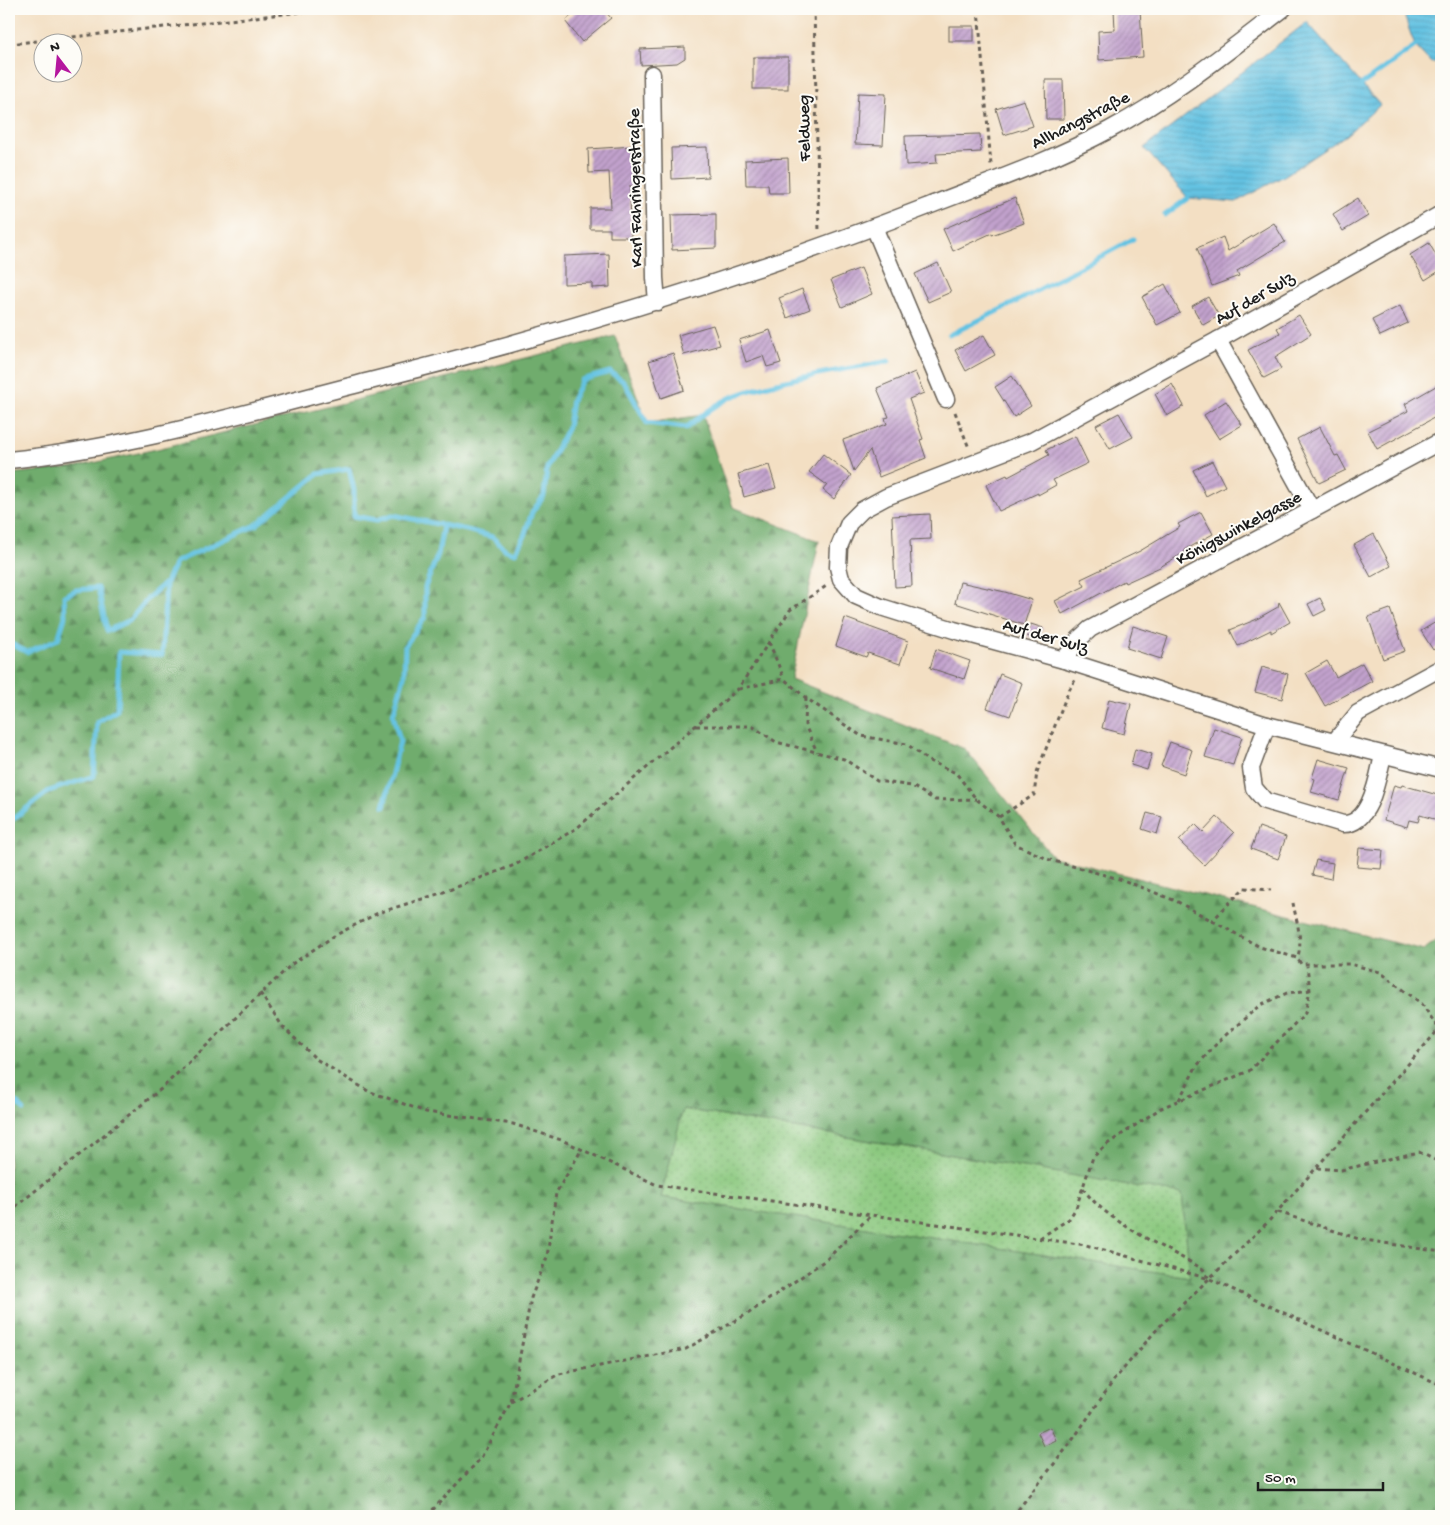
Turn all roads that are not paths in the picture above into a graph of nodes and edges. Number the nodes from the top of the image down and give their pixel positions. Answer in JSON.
{"nodes":[{"id":1,"x":1283,"y":9,"type":"edge"},
{"id":2,"x":652,"y":74,"type":"dead end"},
{"id":3,"x":1441,"y":214,"type":"edge"},
{"id":4,"x":874,"y":227,"type":"junction"},
{"id":5,"x":657,"y":302,"type":"junction"},
{"id":6,"x":1218,"y":340,"type":"junction"},
{"id":7,"x":946,"y":399,"type":"road end"},
{"id":8,"x":1441,"y":440,"type":"edge"},
{"id":9,"x":9,"y":460,"type":"edge"},
{"id":10,"x":1312,"y":510,"type":"junction"},
{"id":11,"x":1064,"y":660,"type":"junction"},
{"id":12,"x":1441,"y":668,"type":"edge"},
{"id":13,"x":1267,"y":725,"type":"junction"},
{"id":14,"x":1335,"y":741,"type":"junction"},
{"id":15,"x":1383,"y":755,"type":"junction"},
{"id":16,"x":1441,"y":769,"type":"edge"}],
"edges":[{"from":1,"to":4,"type":"street","name":"Allhangstraße"},
{"from":2,"to":5,"type":"street","name":"Karl Fahringerstraße"},
{"from":3,"to":6,"type":"street","name":"Auf der Sulz"},
{"from":4,"to":5,"type":"street","name":"Allhangstraße"},
{"from":4,"to":7,"type":"street"},
{"from":5,"to":9,"type":"street","name":"Allhangstraße"},
{"from":6,"to":10,"type":"street"},
{"from":6,"to":11,"type":"street","name":"Auf der Sulz"},
{"from":8,"to":10,"type":"street","name":"Königswinkelgasse"},
{"from":10,"to":11,"type":"street","name":"Königswinkelgasse"},
{"from":11,"to":13,"type":"street","name":"Auf der Sulz"},
{"from":12,"to":14,"type":"street"},
{"from":13,"to":14,"type":"street","name":"Auf der Sulz"},
{"from":13,"to":15,"type":"street"},
{"from":14,"to":15,"type":"street","name":"Auf der Sulz"},
{"from":15,"to":16,"type":"street","name":"Auf der Sulz"}]}
